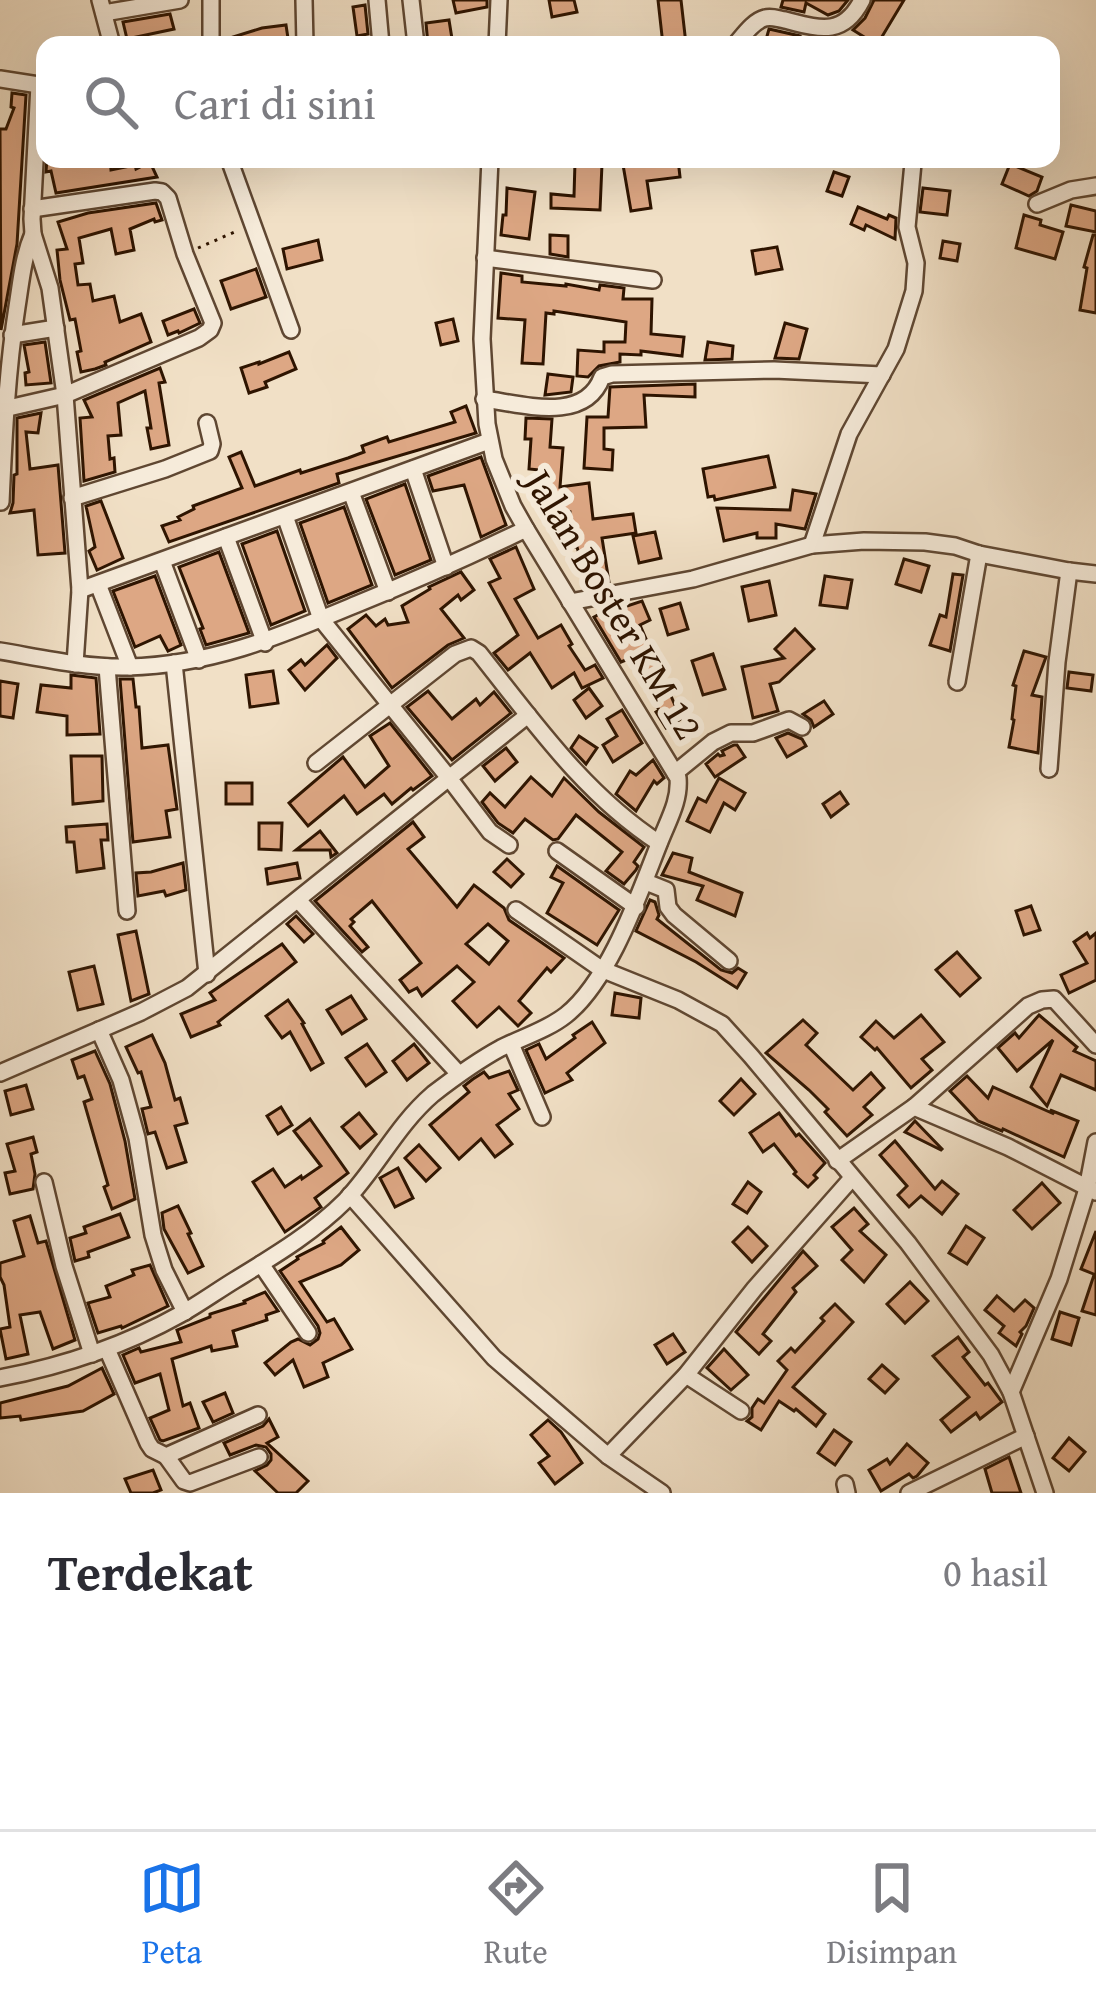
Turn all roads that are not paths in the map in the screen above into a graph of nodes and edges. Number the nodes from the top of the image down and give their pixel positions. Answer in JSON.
{"nodes":[{"id":1,"x":179,"y":0,"type":"edge"},
{"id":2,"x":211,"y":0,"type":"edge"},
{"id":3,"x":304,"y":0,"type":"edge"},
{"id":4,"x":377,"y":0,"type":"edge"},
{"id":5,"x":411,"y":0,"type":"edge"},
{"id":6,"x":499,"y":0,"type":"edge"},
{"id":7,"x":862,"y":0,"type":"edge"},
{"id":8,"x":102,"y":7,"type":"edge"},
{"id":9,"x":211,"y":36,"type":"edge"},
{"id":10,"x":305,"y":36,"type":"edge"},
{"id":11,"x":380,"y":36,"type":"edge"},
{"id":12,"x":415,"y":36,"type":"edge"},
{"id":13,"x":494,"y":36,"type":"edge"},
{"id":14,"x":744,"y":36,"type":"edge"},
{"id":15,"x":0,"y":79,"type":"edge"},
{"id":16,"x":36,"y":84,"type":"edge"},
{"id":17,"x":37,"y":168,"type":"edge"},
{"id":18,"x":232,"y":168,"type":"edge"},
{"id":19,"x":490,"y":168,"type":"edge"},
{"id":20,"x":915,"y":168,"type":"edge"},
{"id":21,"x":1096,"y":186,"type":"edge"},
{"id":22,"x":1037,"y":204,"type":"dead end"},
{"id":23,"x":32,"y":209,"type":"junction"},
{"id":24,"x":34,"y":234,"type":"junction"},
{"id":25,"x":485,"y":258,"type":"junction"},
{"id":26,"x":653,"y":280,"type":"dead end"},
{"id":27,"x":56,"y":328,"type":"junction"},
{"id":28,"x":291,"y":330,"type":"dead end"},
{"id":29,"x":12,"y":335,"type":"junction"},
{"id":30,"x":882,"y":375,"type":"junction"},
{"id":31,"x":65,"y":394,"type":"junction"},
{"id":32,"x":484,"y":399,"type":"junction"},
{"id":33,"x":4,"y":409,"type":"junction"},
{"id":34,"x":207,"y":423,"type":"dead end"},
{"id":35,"x":489,"y":441,"type":"junction"},
{"id":36,"x":413,"y":470,"type":"junction"},
{"id":37,"x":351,"y":492,"type":"junction"},
{"id":38,"x":72,"y":498,"type":"junction"},
{"id":39,"x":1,"y":502,"type":"edge"},
{"id":40,"x":285,"y":516,"type":"junction"},
{"id":41,"x":526,"y":529,"type":"junction"},
{"id":42,"x":226,"y":538,"type":"junction"},
{"id":43,"x":812,"y":545,"type":"junction"},
{"id":44,"x":979,"y":554,"type":"junction"},
{"id":45,"x":162,"y":561,"type":"junction"},
{"id":46,"x":446,"y":567,"type":"junction"},
{"id":47,"x":1070,"y":572,"type":"junction"},
{"id":48,"x":1096,"y":574,"type":"edge"},
{"id":49,"x":98,"y":584,"type":"junction"},
{"id":50,"x":80,"y":590,"type":"junction"},
{"id":51,"x":388,"y":592,"type":"junction"},
{"id":52,"x":570,"y":602,"type":"junction"},
{"id":53,"x":321,"y":620,"type":"junction"},
{"id":54,"x":265,"y":643,"type":"junction"},
{"id":55,"x":0,"y":651,"type":"edge"},
{"id":56,"x":199,"y":660,"type":"junction"},
{"id":57,"x":75,"y":664,"type":"junction"},
{"id":58,"x":175,"y":664,"type":"junction"},
{"id":59,"x":107,"y":667,"type":"junction"},
{"id":60,"x":130,"y":667,"type":"junction"},
{"id":61,"x":957,"y":682,"type":"dead end"},
{"id":62,"x":390,"y":705,"type":"junction"},
{"id":63,"x":528,"y":715,"type":"junction"},
{"id":64,"x":802,"y":727,"type":"dead end"},
{"id":65,"x":316,"y":763,"type":"dead end"},
{"id":66,"x":1048,"y":769,"type":"dead end"},
{"id":67,"x":675,"y":773,"type":"junction"},
{"id":68,"x":449,"y":778,"type":"junction"},
{"id":69,"x":659,"y":843,"type":"junction"},
{"id":70,"x":509,"y":845,"type":"dead end"},
{"id":71,"x":557,"y":851,"type":"dead end"},
{"id":72,"x":646,"y":882,"type":"junction"},
{"id":73,"x":298,"y":900,"type":"junction"},
{"id":74,"x":636,"y":907,"type":"junction"},
{"id":75,"x":516,"y":910,"type":"dead end"},
{"id":76,"x":127,"y":911,"type":"dead end"},
{"id":77,"x":729,"y":961,"type":"dead end"},
{"id":78,"x":602,"y":969,"type":"junction"},
{"id":79,"x":207,"y":974,"type":"junction"},
{"id":80,"x":99,"y":1030,"type":"junction"},
{"id":81,"x":511,"y":1044,"type":"junction"},
{"id":82,"x":1096,"y":1045,"type":"edge"},
{"id":83,"x":0,"y":1072,"type":"edge"},
{"id":84,"x":459,"y":1074,"type":"junction"},
{"id":85,"x":914,"y":1108,"type":"junction"},
{"id":86,"x":542,"y":1117,"type":"dead end"},
{"id":87,"x":1096,"y":1142,"type":"edge"},
{"id":88,"x":837,"y":1161,"type":"junction"},
{"id":89,"x":852,"y":1178,"type":"junction"},
{"id":90,"x":44,"y":1182,"type":"dead end"},
{"id":91,"x":1092,"y":1191,"type":"edge"},
{"id":92,"x":350,"y":1195,"type":"junction"},
{"id":93,"x":262,"y":1264,"type":"junction"},
{"id":94,"x":184,"y":1312,"type":"junction"},
{"id":95,"x":308,"y":1333,"type":"dead end"},
{"id":96,"x":99,"y":1351,"type":"junction"},
{"id":97,"x":686,"y":1375,"type":"junction"},
{"id":98,"x":0,"y":1378,"type":"edge"},
{"id":99,"x":1011,"y":1392,"type":"junction"},
{"id":100,"x":741,"y":1411,"type":"dead end"},
{"id":101,"x":258,"y":1415,"type":"dead end"},
{"id":102,"x":1026,"y":1436,"type":"junction"},
{"id":103,"x":166,"y":1456,"type":"junction"},
{"id":104,"x":608,"y":1456,"type":"junction"},
{"id":105,"x":260,"y":1457,"type":"dead end"},
{"id":106,"x":662,"y":1493,"type":"edge"},
{"id":107,"x":908,"y":1493,"type":"edge"},
{"id":108,"x":1045,"y":1493,"type":"edge"}],
"edges":[{"from":1,"to":8,"type":"street"},
{"from":2,"to":9,"type":"street"},
{"from":3,"to":10,"type":"street"},
{"from":4,"to":11,"type":"street"},
{"from":5,"to":12,"type":"street"},
{"from":6,"to":13,"type":"street"},
{"from":7,"to":14,"type":"street"},
{"from":15,"to":16,"type":"street"},
{"from":17,"to":23,"type":"street"},
{"from":18,"to":28,"type":"street"},
{"from":19,"to":25,"type":"street","name":"Jalan Boster KM 12"},
{"from":20,"to":30,"type":"street"},
{"from":21,"to":22,"type":"street"},
{"from":23,"to":24,"type":"street"},
{"from":23,"to":31,"type":"street"},
{"from":24,"to":27,"type":"street"},
{"from":24,"to":29,"type":"street"},
{"from":25,"to":26,"type":"street"},
{"from":25,"to":32,"type":"street","name":"Jalan Boster KM 12"},
{"from":27,"to":29,"type":"street"},
{"from":27,"to":31,"type":"street"},
{"from":29,"to":33,"type":"street"},
{"from":30,"to":32,"type":"street"},
{"from":30,"to":43,"type":"street"},
{"from":31,"to":33,"type":"street"},
{"from":31,"to":38,"type":"street"},
{"from":32,"to":35,"type":"street","name":"Jalan Boster KM 12"},
{"from":33,"to":39,"type":"street"},
{"from":34,"to":38,"type":"street"},
{"from":35,"to":36,"type":"street"},
{"from":35,"to":41,"type":"street","name":"Jalan Boster KM 12"},
{"from":36,"to":37,"type":"street"},
{"from":36,"to":46,"type":"street"},
{"from":37,"to":40,"type":"street"},
{"from":37,"to":51,"type":"street"},
{"from":38,"to":50,"type":"street"},
{"from":40,"to":42,"type":"street"},
{"from":40,"to":53,"type":"street"},
{"from":41,"to":46,"type":"street"},
{"from":41,"to":52,"type":"street","name":"Jalan Boster KM 12"},
{"from":42,"to":45,"type":"street"},
{"from":42,"to":54,"type":"street"},
{"from":43,"to":44,"type":"street"},
{"from":43,"to":52,"type":"street"},
{"from":44,"to":47,"type":"street"},
{"from":44,"to":61,"type":"street"},
{"from":45,"to":49,"type":"street"},
{"from":45,"to":56,"type":"street"},
{"from":46,"to":51,"type":"street"},
{"from":47,"to":48,"type":"street"},
{"from":47,"to":66,"type":"street"},
{"from":49,"to":50,"type":"street"},
{"from":49,"to":60,"type":"street"},
{"from":50,"to":57,"type":"street"},
{"from":51,"to":53,"type":"street"},
{"from":52,"to":67,"type":"street","name":"Jalan Boster KM 12"},
{"from":53,"to":54,"type":"street"},
{"from":53,"to":62,"type":"street"},
{"from":54,"to":56,"type":"street"},
{"from":55,"to":57,"type":"street"},
{"from":56,"to":58,"type":"street"},
{"from":57,"to":59,"type":"street"},
{"from":58,"to":60,"type":"street"},
{"from":58,"to":79,"type":"street"},
{"from":59,"to":60,"type":"street"},
{"from":59,"to":76,"type":"street"},
{"from":62,"to":63,"type":"street"},
{"from":62,"to":65,"type":"street"},
{"from":62,"to":68,"type":"street"},
{"from":63,"to":68,"type":"street"},
{"from":63,"to":69,"type":"street"},
{"from":64,"to":67,"type":"street"},
{"from":67,"to":69,"type":"street","name":"Jalan Boster KM 12"},
{"from":68,"to":70,"type":"street"},
{"from":68,"to":73,"type":"street"},
{"from":69,"to":72,"type":"street","name":"Jalan Boster KM 12"},
{"from":71,"to":74,"type":"street"},
{"from":72,"to":74,"type":"street","name":"Jalan Boster KM 12"},
{"from":72,"to":77,"type":"street"},
{"from":73,"to":79,"type":"street"},
{"from":73,"to":84,"type":"street"},
{"from":74,"to":78,"type":"street","name":"Jalan Boster KM 12"},
{"from":75,"to":78,"type":"street"},
{"from":78,"to":81,"type":"street","name":"Jalan Boster KM 12"},
{"from":78,"to":88,"type":"street"},
{"from":79,"to":80,"type":"street"},
{"from":80,"to":83,"type":"street"},
{"from":80,"to":94,"type":"street"},
{"from":81,"to":84,"type":"street","name":"Jalan Boster KM 12"},
{"from":81,"to":86,"type":"street"},
{"from":82,"to":85,"type":"street"},
{"from":84,"to":92,"type":"street","name":"Jalan Boster KM 12"},
{"from":85,"to":88,"type":"street"},
{"from":85,"to":91,"type":"street"},
{"from":87,"to":91,"type":"street"},
{"from":88,"to":89,"type":"street"},
{"from":89,"to":97,"type":"street"},
{"from":89,"to":99,"type":"street"},
{"from":90,"to":96,"type":"street"},
{"from":91,"to":99,"type":"street"},
{"from":92,"to":93,"type":"street","name":"Jalan Boster KM 12"},
{"from":92,"to":104,"type":"street"},
{"from":93,"to":94,"type":"street","name":"Jalan Boster KM 12"},
{"from":93,"to":95,"type":"street"},
{"from":94,"to":96,"type":"street","name":"Jalan Boster KM 12"},
{"from":96,"to":98,"type":"street","name":"Jalan Boster KM 12"},
{"from":96,"to":103,"type":"street"},
{"from":97,"to":100,"type":"street"},
{"from":97,"to":104,"type":"street"},
{"from":99,"to":102,"type":"street"},
{"from":101,"to":103,"type":"street"},
{"from":102,"to":107,"type":"street"},
{"from":102,"to":108,"type":"street"},
{"from":103,"to":105,"type":"street"},
{"from":104,"to":106,"type":"street"}]}
